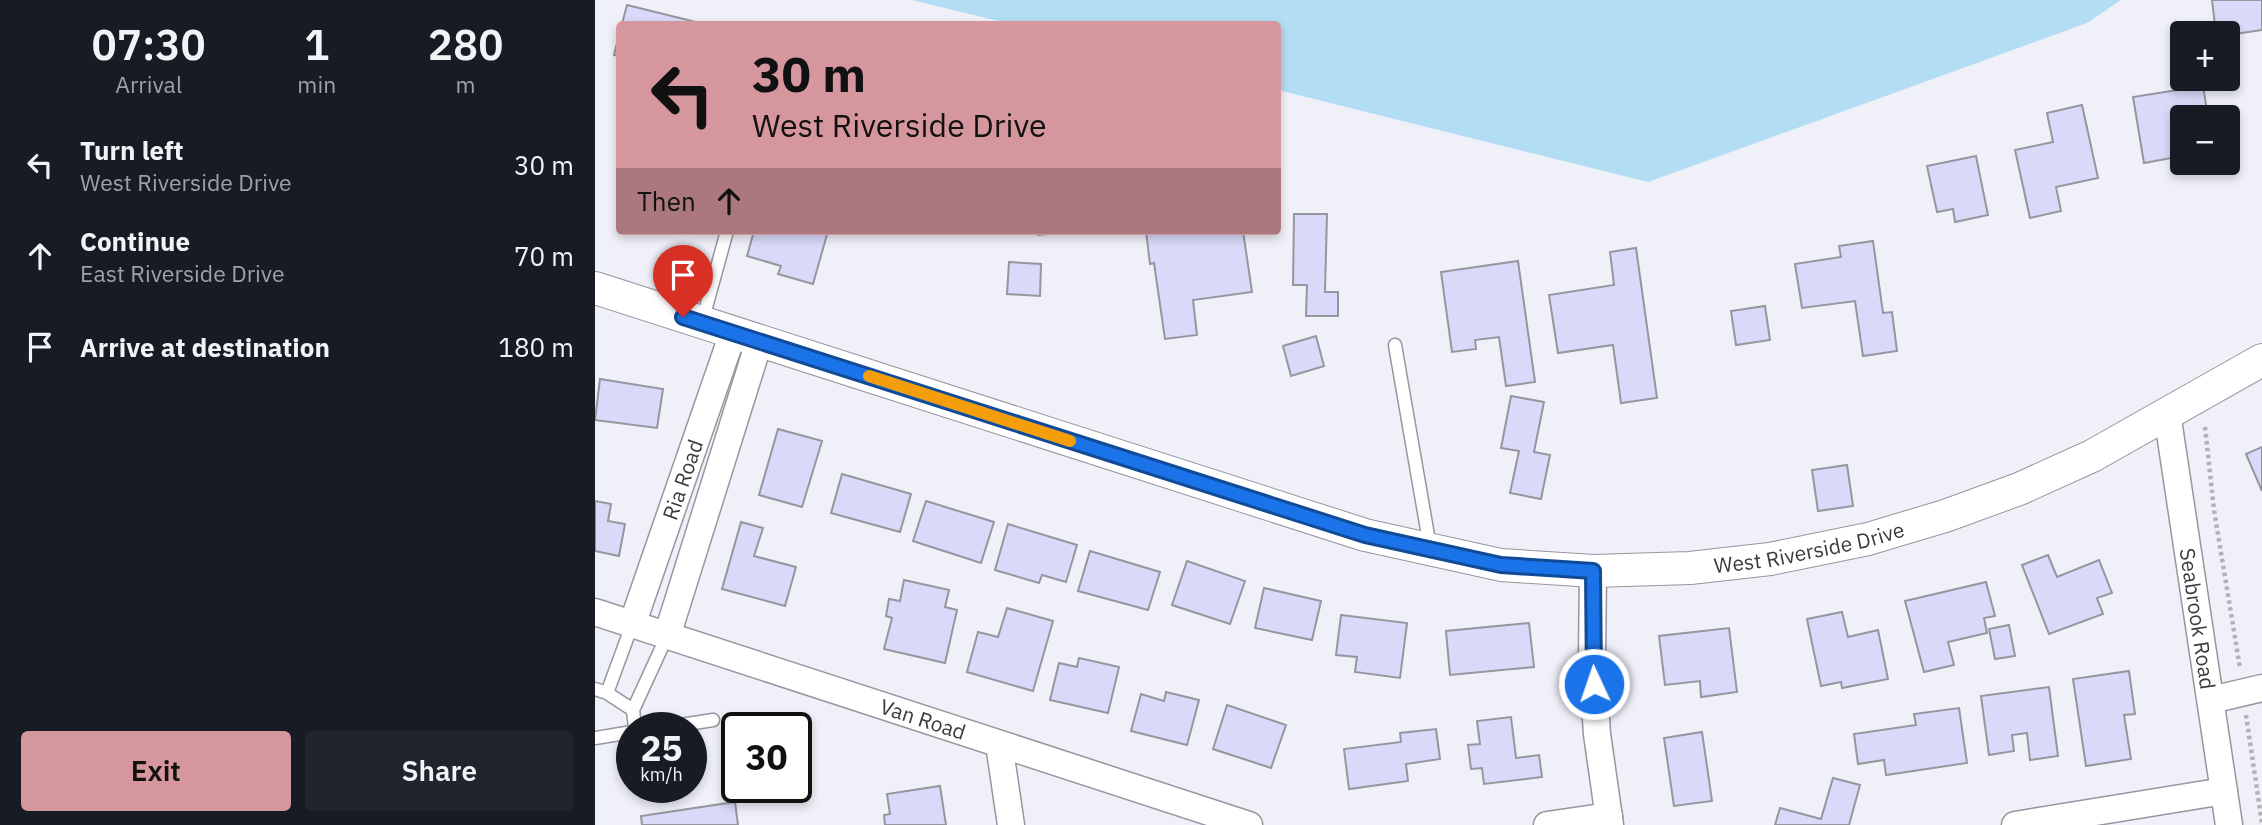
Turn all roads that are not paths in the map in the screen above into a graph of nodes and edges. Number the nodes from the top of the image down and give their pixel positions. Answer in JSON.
{"nodes":[{"id":1,"x":726,"y":235,"type":"edge"},
{"id":2,"x":595,"y":288,"type":"edge"},
{"id":3,"x":701,"y":323,"type":"junction"},
{"id":4,"x":746,"y":337,"type":"junction"},
{"id":5,"x":1395,"y":345,"type":"dead end"},
{"id":6,"x":2262,"y":360,"type":"edge"},
{"id":7,"x":2167,"y":414,"type":"junction"},
{"id":8,"x":1431,"y":551,"type":"junction"},
{"id":9,"x":1593,"y":571,"type":"junction"},
{"id":10,"x":595,"y":612,"type":"edge"},
{"id":11,"x":632,"y":625,"type":"junction"},
{"id":12,"x":667,"y":636,"type":"junction"},
{"id":13,"x":2262,"y":688,"type":"edge"},
{"id":14,"x":601,"y":691,"type":"edge"},
{"id":15,"x":2210,"y":700,"type":"junction"},
{"id":16,"x":633,"y":710,"type":"joint"},
{"id":17,"x":713,"y":720,"type":"dead end"},
{"id":18,"x":707,"y":721,"type":"edge"},
{"id":19,"x":616,"y":735,"type":"edge"},
{"id":20,"x":595,"y":738,"type":"edge"},
{"id":21,"x":999,"y":744,"type":"junction"},
{"id":22,"x":2224,"y":792,"type":"junction"},
{"id":23,"x":1609,"y":820,"type":"edge"},
{"id":24,"x":1011,"y":825,"type":"edge"},
{"id":25,"x":1249,"y":825,"type":"edge"},
{"id":26,"x":1547,"y":825,"type":"edge"},
{"id":27,"x":2015,"y":825,"type":"edge"},
{"id":28,"x":2229,"y":825,"type":"edge"}],
"edges":[{"from":1,"to":3,"type":"lane"},
{"from":2,"to":3,"type":"street","name":"West Riverside Drive"},
{"from":3,"to":4,"type":"street","name":"West Riverside Drive"},
{"from":4,"to":8,"type":"street","name":"West Riverside Drive"},
{"from":4,"to":11,"type":"street","name":"Ria Road"},
{"from":4,"to":12,"type":"street","name":"Ria Road"},
{"from":5,"to":8,"type":"lane"},
{"from":6,"to":7,"type":"street","name":"West Riverside Drive"},
{"from":7,"to":9,"type":"street","name":"West Riverside Drive"},
{"from":7,"to":15,"type":"street","name":"Seabrook Road"},
{"from":8,"to":9,"type":"street","name":"West Riverside Drive"},
{"from":9,"to":23,"type":"street"},
{"from":10,"to":11,"type":"street","name":"Van Road"},
{"from":11,"to":12,"type":"street","name":"Van Road"},
{"from":11,"to":14,"type":"lane"},
{"from":12,"to":16,"type":"lane"},
{"from":12,"to":21,"type":"street","name":"Van Road"},
{"from":13,"to":15,"type":"street"},
{"from":14,"to":16,"type":"lane"},
{"from":15,"to":22,"type":"street","name":"Seabrook Road"},
{"from":17,"to":18,"type":"lane"},
{"from":19,"to":20,"type":"lane"},
{"from":21,"to":24,"type":"street"},
{"from":21,"to":25,"type":"street","name":"Van Road"},
{"from":22,"to":27,"type":"street"},
{"from":22,"to":28,"type":"street","name":"Seabrook Road"},
{"from":23,"to":26,"type":"street"}]}
